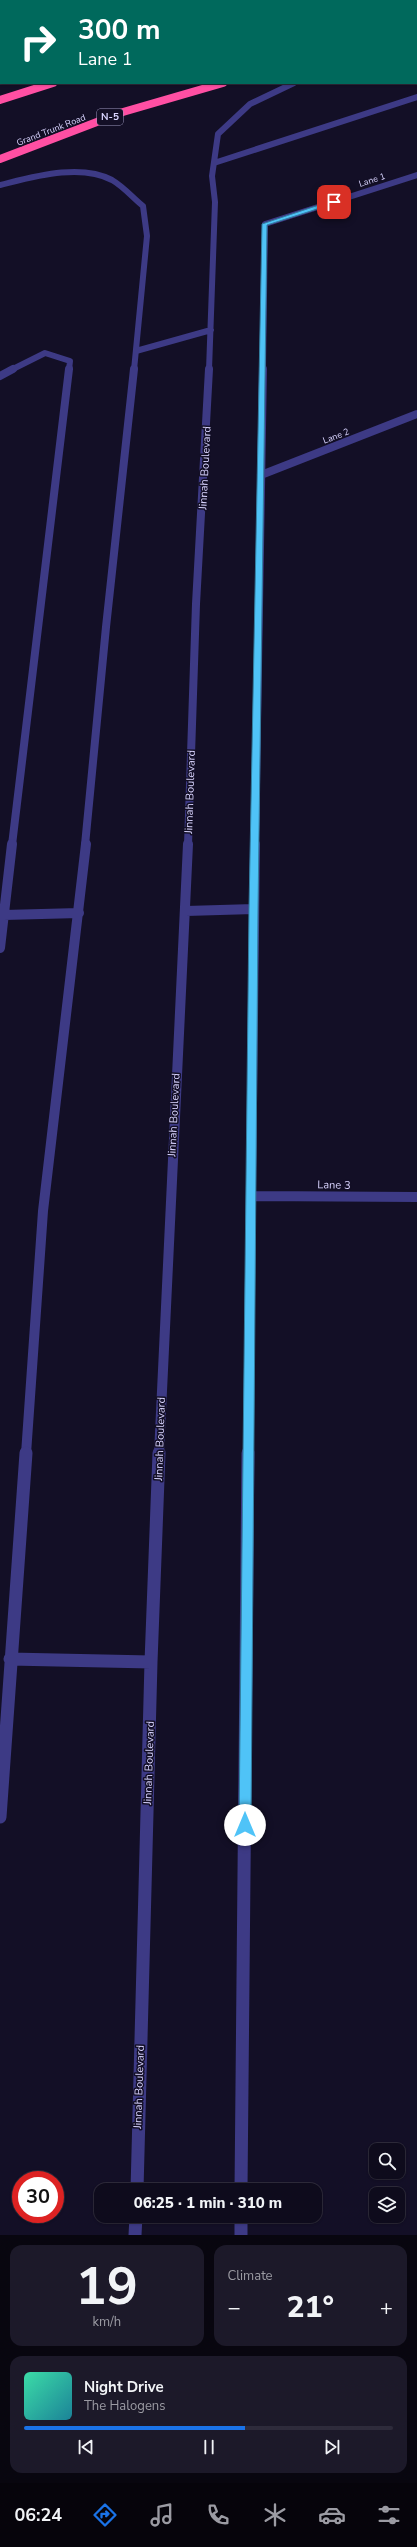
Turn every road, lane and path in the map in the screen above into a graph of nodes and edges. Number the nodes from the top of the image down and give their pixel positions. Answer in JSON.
{"nodes":[{"id":1,"x":50,"y":84,"type":"edge"},
{"id":2,"x":220,"y":84,"type":"edge"},
{"id":3,"x":292,"y":84,"type":"edge"},
{"id":4,"x":417,"y":97,"type":"edge"},
{"id":5,"x":0,"y":100,"type":"edge"},
{"id":6,"x":0,"y":159,"type":"edge"},
{"id":7,"x":214,"y":163,"type":"junction"},
{"id":8,"x":417,"y":175,"type":"edge"},
{"id":9,"x":0,"y":185,"type":"edge"},
{"id":10,"x":211,"y":330,"type":"junction"},
{"id":11,"x":136,"y":351,"type":"junction"},
{"id":12,"x":0,"y":376,"type":"edge"},
{"id":13,"x":417,"y":414,"type":"edge"},
{"id":14,"x":261,"y":475,"type":"junction"},
{"id":15,"x":254,"y":909,"type":"junction"},
{"id":16,"x":186,"y":911,"type":"junction"},
{"id":17,"x":79,"y":913,"type":"junction"},
{"id":18,"x":4,"y":915,"type":"junction"},
{"id":19,"x":0,"y":948,"type":"edge"},
{"id":20,"x":251,"y":1196,"type":"junction"},
{"id":21,"x":417,"y":1198,"type":"edge"},
{"id":22,"x":10,"y":1659,"type":"junction"},
{"id":23,"x":151,"y":1662,"type":"junction"},
{"id":24,"x":0,"y":1817,"type":"edge"},
{"id":25,"x":137,"y":2183,"type":"edge"},
{"id":26,"x":241,"y":2183,"type":"edge"},
{"id":27,"x":136,"y":2223,"type":"edge"},
{"id":28,"x":241,"y":2223,"type":"edge"},
{"id":29,"x":135,"y":2235,"type":"edge"},
{"id":30,"x":241,"y":2235,"type":"edge"}],
"edges":[{"from":1,"to":5,"type":"highway"},
{"from":2,"to":6,"type":"highway","name":"Grand Trunk Road","number":"N-5"},
{"from":3,"to":7,"type":"street","name":"Jinnah Boulevard"},
{"from":4,"to":7,"type":"street"},
{"from":7,"to":10,"type":"street","name":"Jinnah Boulevard"},
{"from":8,"to":14,"type":"street","name":"Lane 1"},
{"from":9,"to":11,"type":"street"},
{"from":10,"to":11,"type":"street"},
{"from":10,"to":16,"type":"street","name":"Jinnah Boulevard"},
{"from":11,"to":17,"type":"street"},
{"from":12,"to":18,"type":"street"},
{"from":13,"to":14,"type":"street","name":"Lane 2"},
{"from":14,"to":15,"type":"street"},
{"from":15,"to":16,"type":"street"},
{"from":15,"to":20,"type":"street"},
{"from":16,"to":23,"type":"street","name":"Jinnah Boulevard"},
{"from":17,"to":18,"type":"street"},
{"from":17,"to":22,"type":"street"},
{"from":18,"to":19,"type":"street"},
{"from":20,"to":21,"type":"street","name":"Lane 3"},
{"from":20,"to":26,"type":"street"},
{"from":22,"to":23,"type":"street"},
{"from":22,"to":24,"type":"street"},
{"from":23,"to":25,"type":"street","name":"Jinnah Boulevard"},
{"from":27,"to":29,"type":"street"},
{"from":28,"to":30,"type":"street"}]}
